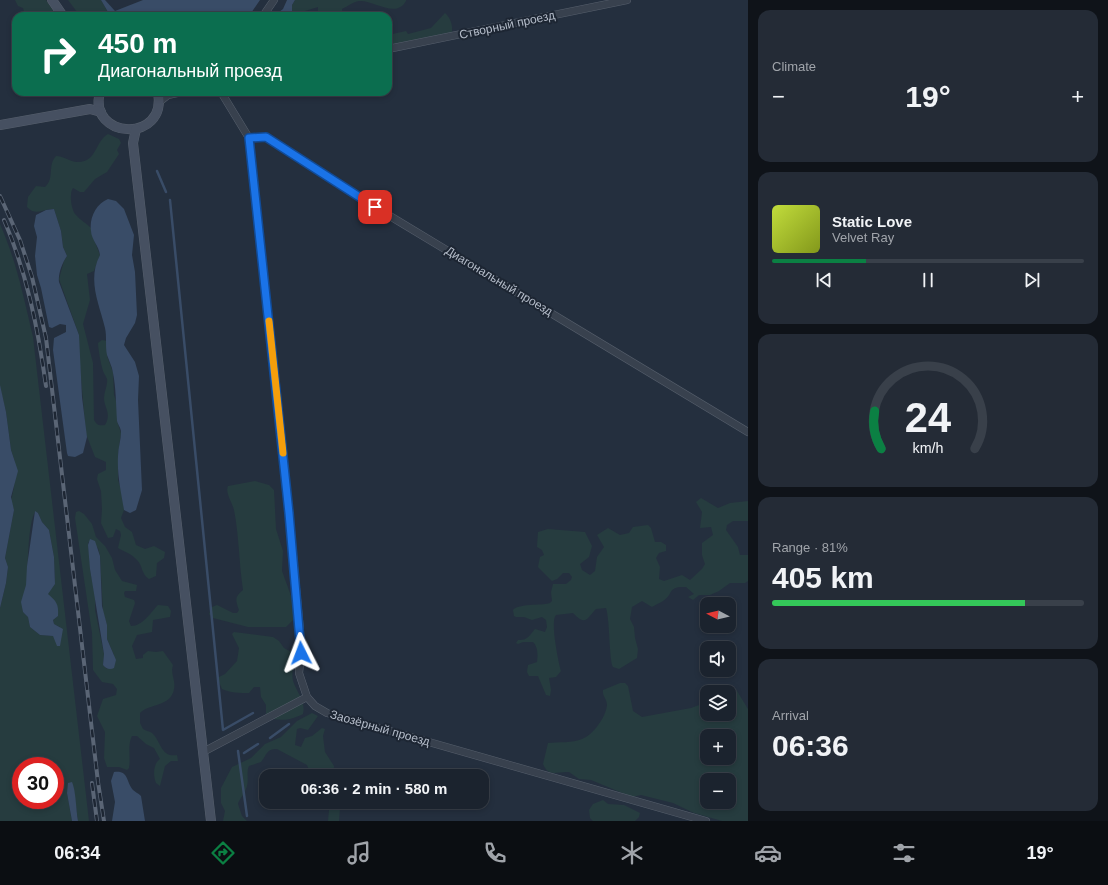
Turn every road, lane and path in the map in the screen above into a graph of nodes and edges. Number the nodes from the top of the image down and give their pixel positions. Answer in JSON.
{"nodes":[{"id":1,"x":52,"y":0,"type":"edge"},
{"id":2,"x":274,"y":0,"type":"edge"},
{"id":3,"x":627,"y":0,"type":"edge"},
{"id":4,"x":61,"y":12,"type":"edge"},
{"id":5,"x":266,"y":12,"type":"edge"},
{"id":6,"x":392,"y":48,"type":"edge"},
{"id":7,"x":159,"y":96,"type":"edge"},
{"id":8,"x":167,"y":96,"type":"edge"},
{"id":9,"x":223,"y":96,"type":"edge"},
{"id":10,"x":99,"y":97,"type":"edge"},
{"id":11,"x":159,"y":102,"type":"junction"},
{"id":12,"x":90,"y":110,"type":"junction"},
{"id":13,"x":101,"y":112,"type":"junction"},
{"id":14,"x":0,"y":125,"type":"edge"},
{"id":15,"x":136,"y":129,"type":"junction"},
{"id":16,"x":126,"y":130,"type":"junction"},
{"id":17,"x":249,"y":138,"type":"junction"},
{"id":18,"x":133,"y":143,"type":"junction"},
{"id":19,"x":748,"y":432,"type":"edge"},
{"id":20,"x":307,"y":697,"type":"junction"},
{"id":21,"x":203,"y":752,"type":"junction"},
{"id":22,"x":211,"y":821,"type":"edge"},
{"id":23,"x":706,"y":821,"type":"edge"}],
"edges":[{"from":1,"to":4,"type":"main road"},
{"from":2,"to":5,"type":"street"},
{"from":3,"to":6,"type":"street","name":"Створный проезд"},
{"from":7,"to":11,"type":"main road"},
{"from":8,"to":11,"type":"street"},
{"from":9,"to":17,"type":"street"},
{"from":10,"to":12,"type":"main road"},
{"from":10,"to":13,"type":"main road"},
{"from":11,"to":15,"type":"main road"},
{"from":12,"to":13,"type":"main road"},
{"from":12,"to":14,"type":"main road"},
{"from":13,"to":16,"type":"main road"},
{"from":15,"to":16,"type":"main road"},
{"from":15,"to":18,"type":"main road"},
{"from":16,"to":18,"type":"main road"},
{"from":17,"to":19,"type":"street","name":"Диагональный проезд"},
{"from":17,"to":20,"type":"street"},
{"from":18,"to":21,"type":"main road"},
{"from":20,"to":21,"type":"street"},
{"from":20,"to":23,"type":"street","name":"Заозёрный проезд"},
{"from":21,"to":22,"type":"main road"}]}
